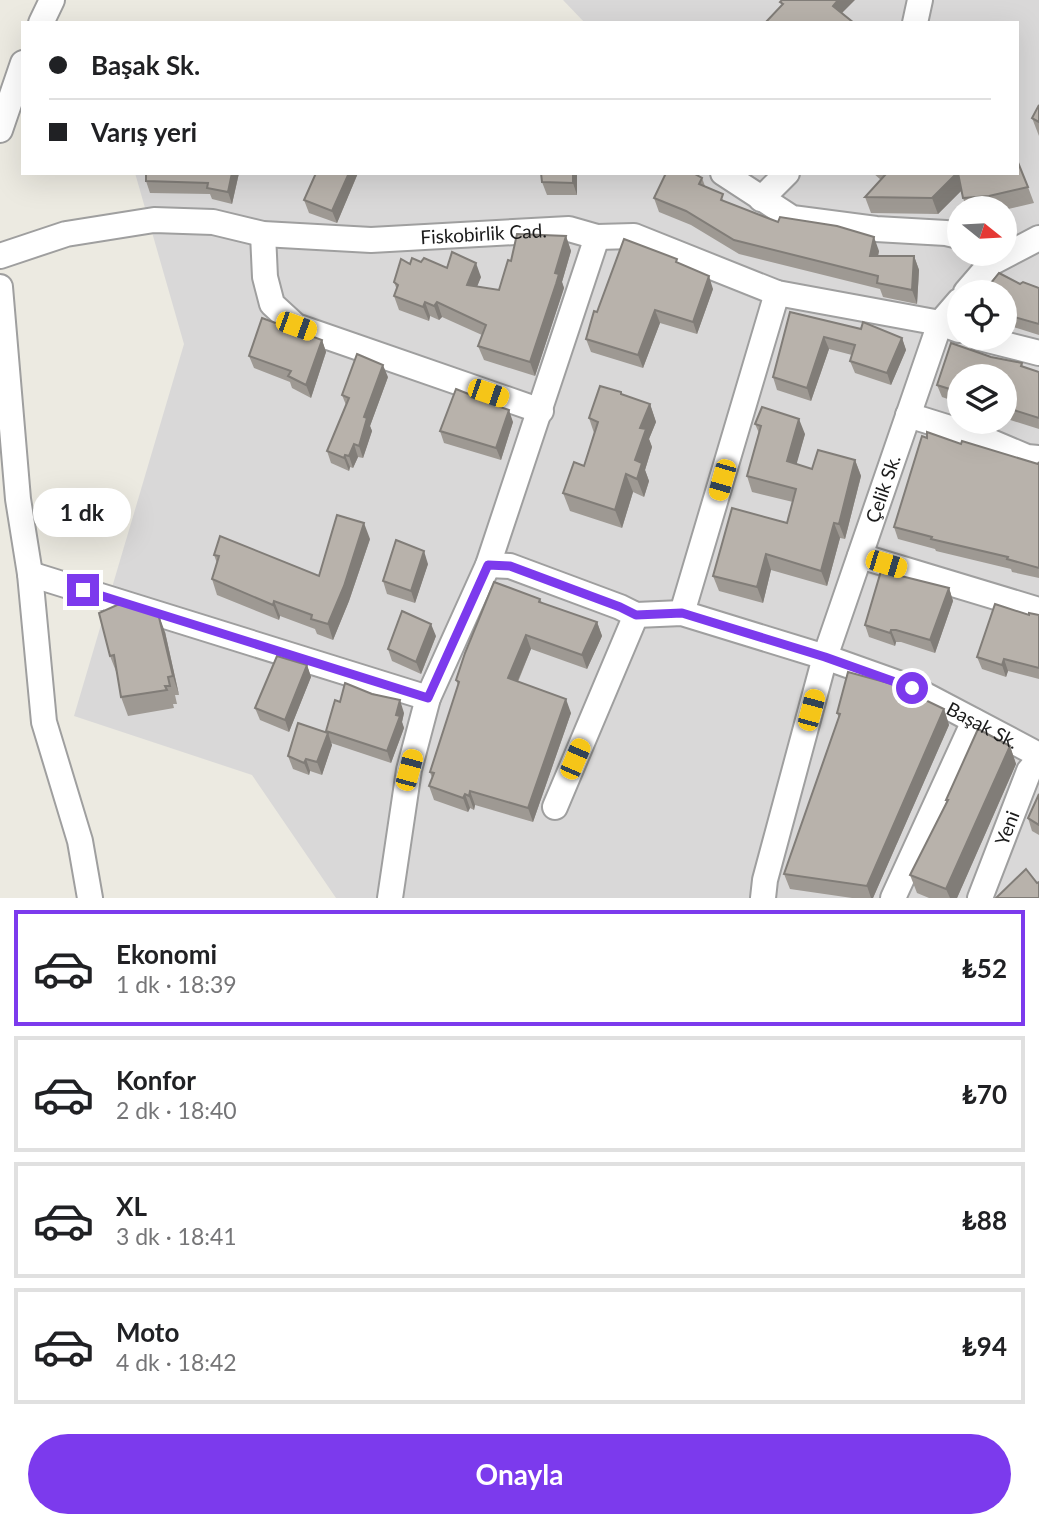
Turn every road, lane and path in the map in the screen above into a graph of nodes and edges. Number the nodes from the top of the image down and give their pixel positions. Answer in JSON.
{"nodes":[{"id":1,"x":52,"y":0,"type":"edge"},
{"id":2,"x":920,"y":0,"type":"edge"},
{"id":3,"x":42,"y":21,"type":"edge"},
{"id":4,"x":915,"y":21,"type":"edge"},
{"id":5,"x":21,"y":68,"type":"edge"},
{"id":6,"x":1,"y":121,"type":"edge"},
{"id":7,"x":726,"y":175,"type":"edge"},
{"id":8,"x":785,"y":175,"type":"edge"},
{"id":9,"x":761,"y":199,"type":"junction"},
{"id":10,"x":947,"y":233,"type":"edge"},
{"id":11,"x":263,"y":234,"type":"junction"},
{"id":12,"x":597,"y":237,"type":"junction"},
{"id":13,"x":1039,"y":237,"type":"edge"},
{"id":14,"x":1017,"y":247,"type":"edge"},
{"id":15,"x":0,"y":256,"type":"edge"},
{"id":16,"x":988,"y":266,"type":"edge"},
{"id":17,"x":976,"y":280,"type":"edge"},
{"id":18,"x":0,"y":287,"type":"edge"},
{"id":19,"x":778,"y":293,"type":"junction"},
{"id":20,"x":947,"y":325,"type":"edge"},
{"id":21,"x":947,"y":332,"type":"edge"},
{"id":22,"x":1017,"y":347,"type":"edge"},
{"id":23,"x":1039,"y":353,"type":"edge"},
{"id":24,"x":541,"y":411,"type":"junction"},
{"id":25,"x":908,"y":415,"type":"junction"},
{"id":26,"x":1039,"y":458,"type":"edge"},
{"id":27,"x":860,"y":556,"type":"junction"},
{"id":28,"x":488,"y":565,"type":"junction"},
{"id":29,"x":30,"y":574,"type":"junction"},
{"id":30,"x":1039,"y":610,"type":"edge"},
{"id":31,"x":682,"y":613,"type":"junction"},
{"id":32,"x":636,"y":615,"type":"junction"},
{"id":33,"x":825,"y":657,"type":"junction"},
{"id":34,"x":428,"y":698,"type":"junction"},
{"id":35,"x":974,"y":721,"type":"junction"},
{"id":36,"x":1039,"y":757,"type":"edge"},
{"id":37,"x":555,"y":807,"type":"dead end"},
{"id":38,"x":90,"y":898,"type":"edge"},
{"id":39,"x":390,"y":898,"type":"edge"},
{"id":40,"x":763,"y":898,"type":"edge"},
{"id":41,"x":894,"y":898,"type":"edge"},
{"id":42,"x":980,"y":898,"type":"edge"}],
"edges":[{"from":1,"to":3,"type":"street"},
{"from":2,"to":4,"type":"street"},
{"from":5,"to":6,"type":"street"},
{"from":7,"to":9,"type":"street"},
{"from":8,"to":9,"type":"street"},
{"from":9,"to":10,"type":"street"},
{"from":11,"to":12,"type":"street","name":"Fiskobirlik Cad."},
{"from":11,"to":15,"type":"street","name":"Fiskobirlik Cad."},
{"from":11,"to":24,"type":"street"},
{"from":12,"to":19,"type":"street","name":"Fiskobirlik Cad."},
{"from":12,"to":24,"type":"street"},
{"from":13,"to":14,"type":"street"},
{"from":16,"to":17,"type":"street"},
{"from":18,"to":29,"type":"street"},
{"from":19,"to":20,"type":"street","name":"Fiskobirlik Cad."},
{"from":19,"to":31,"type":"street"},
{"from":21,"to":25,"type":"street","name":"Çelik Sk."},
{"from":22,"to":23,"type":"street"},
{"from":24,"to":28,"type":"street"},
{"from":25,"to":26,"type":"street"},
{"from":25,"to":27,"type":"street","name":"Çelik Sk."},
{"from":27,"to":30,"type":"street"},
{"from":27,"to":33,"type":"street","name":"Çelik Sk."},
{"from":28,"to":32,"type":"street","name":"Başak Sk."},
{"from":28,"to":34,"type":"street"},
{"from":29,"to":34,"type":"street"},
{"from":29,"to":38,"type":"street"},
{"from":31,"to":32,"type":"street","name":"Başak Sk."},
{"from":31,"to":33,"type":"street","name":"Başak Sk."},
{"from":32,"to":37,"type":"street"},
{"from":33,"to":35,"type":"street","name":"Başak Sk."},
{"from":33,"to":40,"type":"street","name":"Çelik Sk."},
{"from":34,"to":39,"type":"street"},
{"from":35,"to":36,"type":"street","name":"Başak Sk."},
{"from":35,"to":41,"type":"street"},
{"from":36,"to":42,"type":"street","name":"Yeni"}]}
